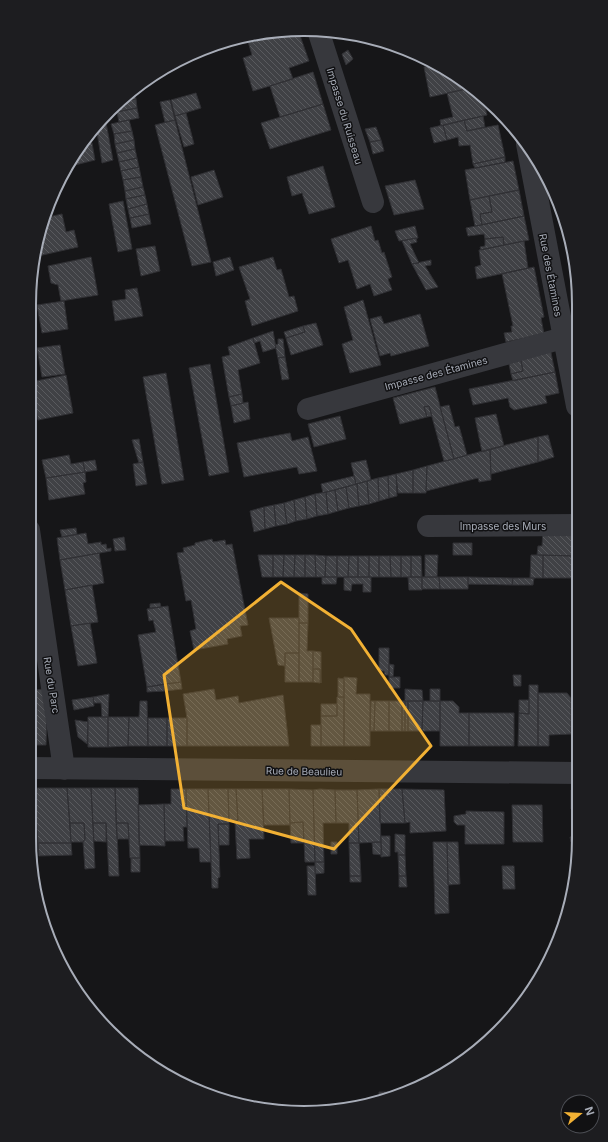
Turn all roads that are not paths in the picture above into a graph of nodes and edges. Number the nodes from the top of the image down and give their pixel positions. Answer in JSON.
{"nodes":[{"id":1,"x":320,"y":37,"type":"edge"},
{"id":2,"x":530,"y":160,"type":"edge"},
{"id":3,"x":372,"y":202,"type":"dead end"},
{"id":4,"x":563,"y":338,"type":"junction"},
{"id":5,"x":572,"y":382,"type":"edge"},
{"id":6,"x":308,"y":409,"type":"dead end"},
{"id":7,"x":572,"y":525,"type":"edge"},
{"id":8,"x":428,"y":526,"type":"dead end"},
{"id":9,"x":36,"y":578,"type":"edge"},
{"id":10,"x":36,"y":768,"type":"edge"},
{"id":11,"x":64,"y":768,"type":"junction"},
{"id":12,"x":572,"y":773,"type":"edge"}],
"edges":[{"from":1,"to":3,"type":"street","name":"Impasse du Ruisseau"},
{"from":2,"to":4,"type":"street","name":"Rue des Étamines"},
{"from":4,"to":5,"type":"street","name":"Rue des Étamines"},
{"from":4,"to":6,"type":"street","name":"Impasse des Étamines"},
{"from":7,"to":8,"type":"street","name":"Impasse des Murs"},
{"from":9,"to":11,"type":"street","name":"Rue du Parc"},
{"from":10,"to":11,"type":"street","name":"Rue de Beaulieu"},
{"from":11,"to":12,"type":"street","name":"Rue de Beaulieu"}]}
